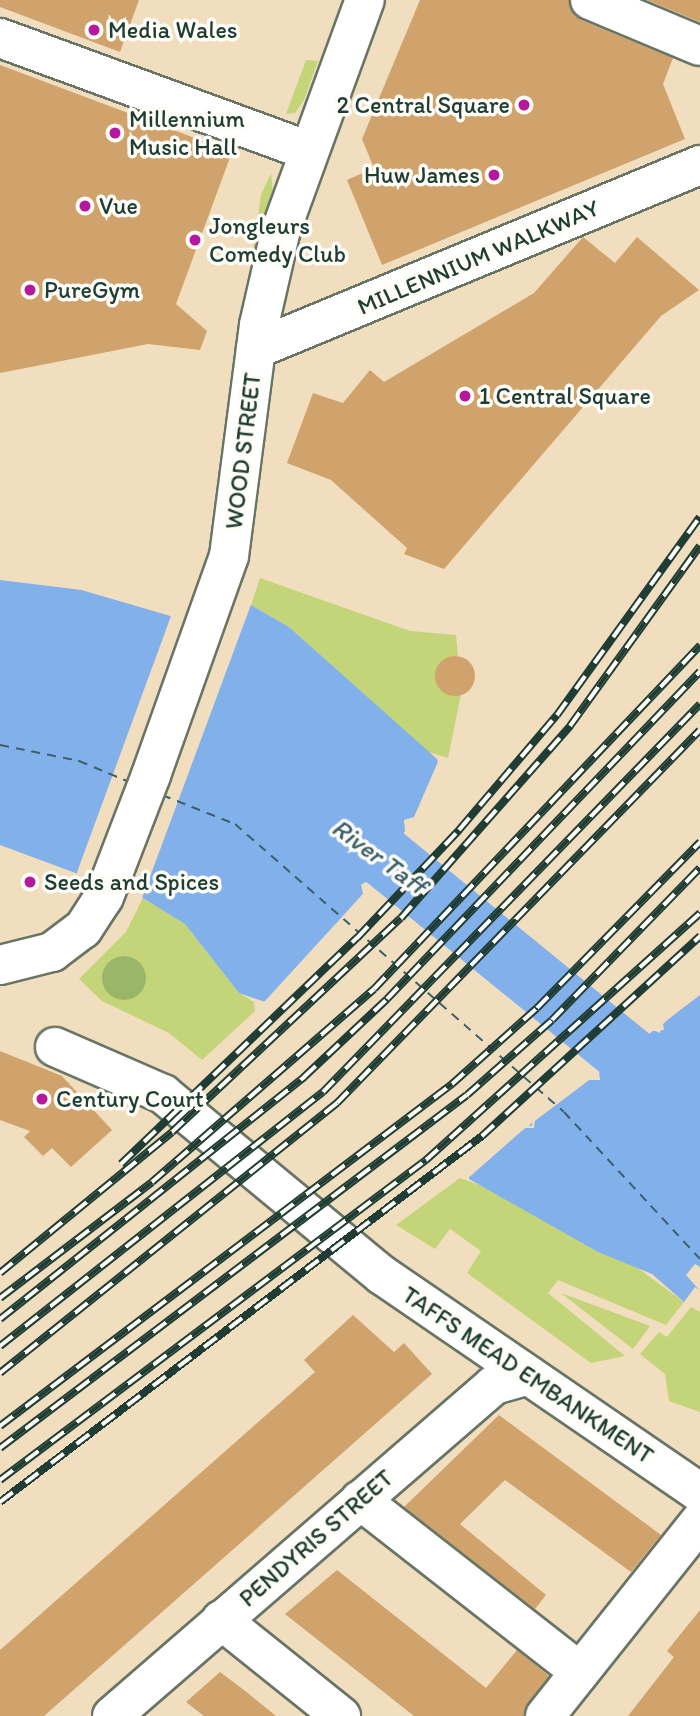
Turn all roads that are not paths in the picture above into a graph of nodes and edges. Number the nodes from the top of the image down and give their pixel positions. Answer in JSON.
{"nodes":[{"id":1,"x":365,"y":0,"type":"edge"},
{"id":2,"x":590,"y":0,"type":"edge"},
{"id":3,"x":0,"y":38,"type":"edge"},
{"id":4,"x":700,"y":46,"type":"edge"},
{"id":5,"x":308,"y":151,"type":"junction"},
{"id":6,"x":700,"y":165,"type":"edge"},
{"id":7,"x":256,"y":349,"type":"junction"},
{"id":8,"x":0,"y":965,"type":"edge"},
{"id":9,"x":55,"y":1047,"type":"dead end"},
{"id":10,"x":528,"y":1375,"type":"junction"},
{"id":11,"x":700,"y":1493,"type":"edge"},
{"id":12,"x":360,"y":1500,"type":"junction"},
{"id":13,"x":700,"y":1521,"type":"edge"},
{"id":14,"x":221,"y":1620,"type":"junction"},
{"id":15,"x":580,"y":1672,"type":"junction"},
{"id":16,"x":112,"y":1716,"type":"edge"},
{"id":17,"x":341,"y":1716,"type":"edge"},
{"id":18,"x":545,"y":1716,"type":"edge"}],
"edges":[{"from":1,"to":5,"type":"street","name":"WOOD STREET"},
{"from":2,"to":4,"type":"street"},
{"from":3,"to":5,"type":"street"},
{"from":5,"to":7,"type":"street","name":"WOOD STREET"},
{"from":6,"to":7,"type":"street","name":"MILLENNIUM WALKWAY"},
{"from":7,"to":8,"type":"street","name":"WOOD STREET"},
{"from":9,"to":10,"type":"street","name":"TAFFS MEAD EMBANKMENT"},
{"from":10,"to":11,"type":"street","name":"TAFFS MEAD EMBANKMENT"},
{"from":10,"to":12,"type":"street","name":"PENDYRIS STREET"},
{"from":12,"to":14,"type":"street","name":"PENDYRIS STREET"},
{"from":12,"to":15,"type":"street"},
{"from":13,"to":15,"type":"street"},
{"from":14,"to":16,"type":"street","name":"PENDYRIS STREET"},
{"from":14,"to":17,"type":"street"},
{"from":15,"to":18,"type":"street"}]}
